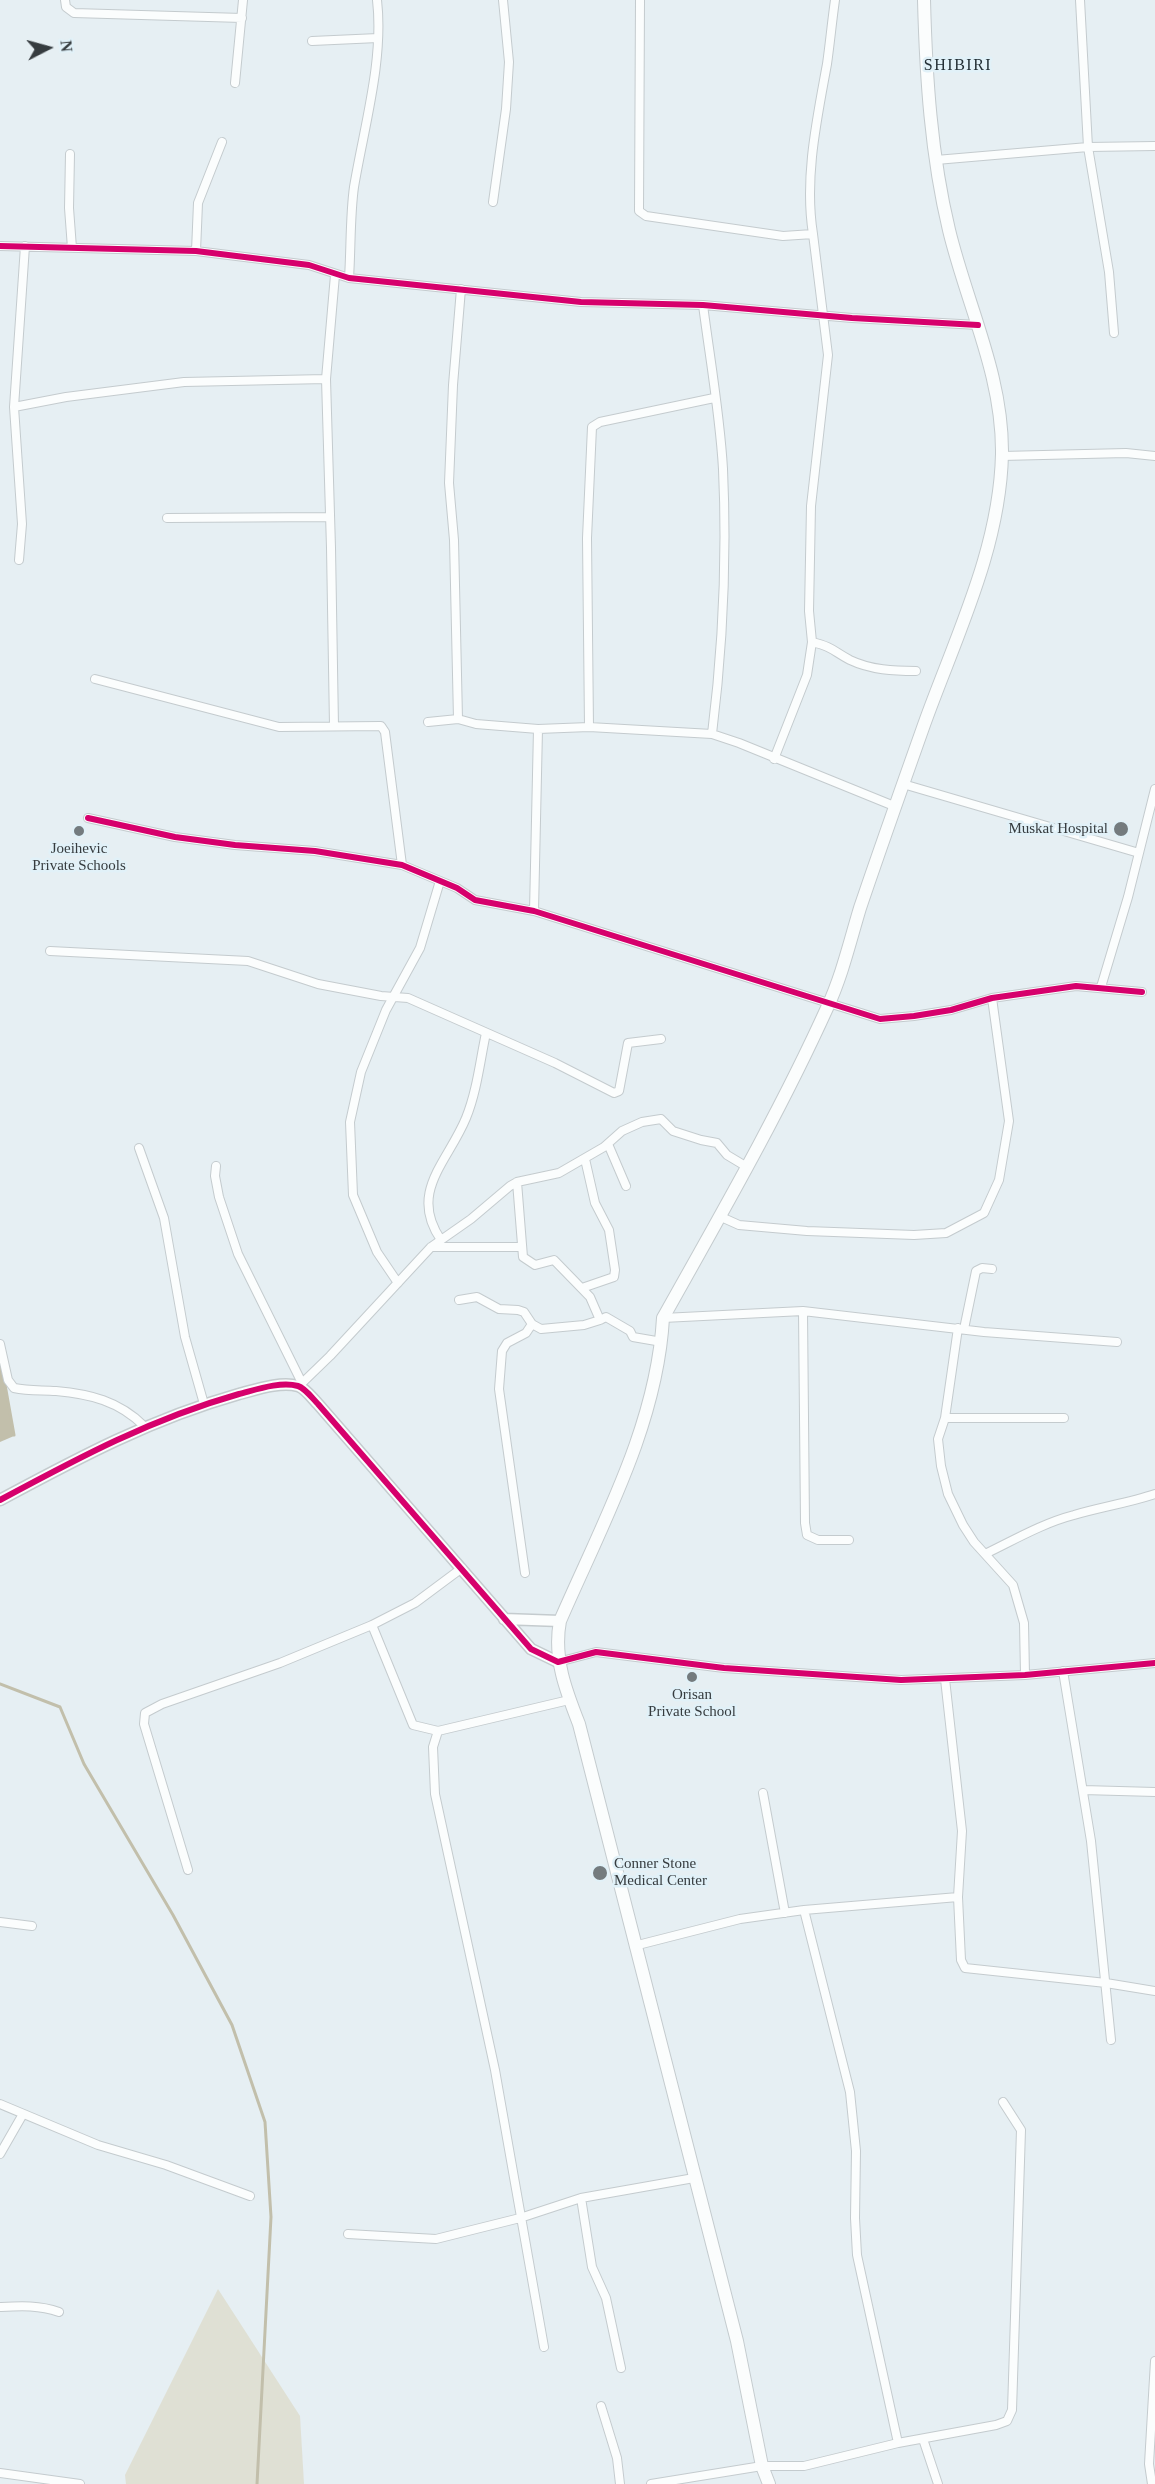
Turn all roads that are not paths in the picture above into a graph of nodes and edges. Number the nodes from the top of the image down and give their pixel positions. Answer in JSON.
{"nodes":[{"id":1,"x":64,"y":0,"type":"edge"},
{"id":2,"x":243,"y":0,"type":"edge"},
{"id":3,"x":377,"y":0,"type":"edge"},
{"id":4,"x":503,"y":0,"type":"edge"},
{"id":5,"x":640,"y":0,"type":"edge"},
{"id":6,"x":835,"y":0,"type":"edge"},
{"id":7,"x":924,"y":0,"type":"edge"},
{"id":8,"x":1080,"y":0,"type":"edge"},
{"id":9,"x":242,"y":18,"type":"junction"},
{"id":10,"x":378,"y":38,"type":"junction"},
{"id":11,"x":312,"y":41,"type":"dead end"},
{"id":12,"x":235,"y":83,"type":"dead end"},
{"id":13,"x":222,"y":142,"type":"dead end"},
{"id":14,"x":1155,"y":146,"type":"edge"},
{"id":15,"x":1088,"y":147,"type":"junction"},
{"id":16,"x":70,"y":153,"type":"dead end"},
{"id":17,"x":936,"y":160,"type":"junction"},
{"id":18,"x":493,"y":202,"type":"dead end"},
{"id":19,"x":813,"y":234,"type":"junction"},
{"id":20,"x":0,"y":246,"type":"edge"},
{"id":21,"x":25,"y":246,"type":"junction"},
{"id":22,"x":72,"y":248,"type":"junction"},
{"id":23,"x":196,"y":251,"type":"junction"},
{"id":24,"x":335,"y":275,"type":"junction"},
{"id":25,"x":349,"y":278,"type":"junction"},
{"id":26,"x":460,"y":290,"type":"junction"},
{"id":27,"x":703,"y":305,"type":"junction"},
{"id":28,"x":821,"y":314,"type":"junction"},
{"id":29,"x":978,"y":325,"type":"junction"},
{"id":30,"x":1114,"y":333,"type":"dead end"},
{"id":31,"x":326,"y":379,"type":"junction"},
{"id":32,"x":714,"y":398,"type":"junction"},
{"id":33,"x":14,"y":407,"type":"junction"},
{"id":34,"x":1002,"y":456,"type":"junction"},
{"id":35,"x":1155,"y":456,"type":"edge"},
{"id":36,"x":330,"y":517,"type":"junction"},
{"id":37,"x":167,"y":518,"type":"dead end"},
{"id":38,"x":20,"y":560,"type":"dead end"},
{"id":39,"x":812,"y":642,"type":"junction"},
{"id":40,"x":916,"y":671,"type":"dead end"},
{"id":41,"x":95,"y":679,"type":"dead end"},
{"id":42,"x":458,"y":719,"type":"junction"},
{"id":43,"x":428,"y":722,"type":"dead end"},
{"id":44,"x":334,"y":726,"type":"junction"},
{"id":45,"x":589,"y":727,"type":"junction"},
{"id":46,"x":538,"y":729,"type":"junction"},
{"id":47,"x":712,"y":734,"type":"junction"},
{"id":48,"x":774,"y":759,"type":"junction"},
{"id":49,"x":903,"y":784,"type":"junction"},
{"id":50,"x":1155,"y":789,"type":"edge"},
{"id":51,"x":894,"y":806,"type":"junction"},
{"id":52,"x":88,"y":818,"type":"dead end"},
{"id":53,"x":1139,"y":853,"type":"junction"},
{"id":54,"x":402,"y":865,"type":"junction"},
{"id":55,"x":440,"y":881,"type":"junction"},
{"id":56,"x":534,"y":911,"type":"junction"},
{"id":57,"x":50,"y":951,"type":"dead end"},
{"id":58,"x":1101,"y":987,"type":"junction"},
{"id":59,"x":1142,"y":992,"type":"dead end"},
{"id":60,"x":395,"y":996,"type":"junction"},
{"id":61,"x":992,"y":998,"type":"junction"},
{"id":62,"x":829,"y":1005,"type":"junction"},
{"id":63,"x":486,"y":1033,"type":"junction"},
{"id":64,"x":660,"y":1039,"type":"dead end"},
{"id":65,"x":608,"y":1144,"type":"junction"},
{"id":66,"x":139,"y":1148,"type":"dead end"},
{"id":67,"x":585,"y":1159,"type":"junction"},
{"id":68,"x":216,"y":1166,"type":"dead end"},
{"id":69,"x":747,"y":1167,"type":"junction"},
{"id":70,"x":517,"y":1182,"type":"junction"},
{"id":71,"x":626,"y":1186,"type":"dead end"},
{"id":72,"x":719,"y":1216,"type":"junction"},
{"id":73,"x":441,"y":1240,"type":"junction"},
{"id":74,"x":431,"y":1247,"type":"junction"},
{"id":75,"x":520,"y":1247,"type":"junction"},
{"id":76,"x":992,"y":1269,"type":"dead end"},
{"id":77,"x":398,"y":1283,"type":"junction"},
{"id":78,"x":582,"y":1288,"type":"junction"},
{"id":79,"x":459,"y":1300,"type":"dead end"},
{"id":80,"x":804,"y":1311,"type":"junction"},
{"id":81,"x":663,"y":1318,"type":"junction"},
{"id":82,"x":600,"y":1320,"type":"junction"},
{"id":83,"x":532,"y":1324,"type":"junction"},
{"id":84,"x":961,"y":1329,"type":"junction"},
{"id":85,"x":662,"y":1342,"type":"junction"},
{"id":86,"x":1117,"y":1342,"type":"dead end"},
{"id":87,"x":0,"y":1344,"type":"edge"},
{"id":88,"x":301,"y":1385,"type":"junction"},
{"id":89,"x":204,"y":1404,"type":"junction"},
{"id":90,"x":945,"y":1418,"type":"junction"},
{"id":91,"x":1064,"y":1418,"type":"dead end"},
{"id":92,"x":144,"y":1426,"type":"junction"},
{"id":93,"x":1155,"y":1494,"type":"edge"},
{"id":94,"x":0,"y":1500,"type":"edge"},
{"id":95,"x":849,"y":1539,"type":"dead end"},
{"id":96,"x":985,"y":1554,"type":"junction"},
{"id":97,"x":462,"y":1568,"type":"junction"},
{"id":98,"x":525,"y":1573,"type":"dead end"},
{"id":99,"x":504,"y":1619,"type":"junction"},
{"id":100,"x":560,"y":1622,"type":"junction"},
{"id":101,"x":372,"y":1625,"type":"junction"},
{"id":102,"x":558,"y":1662,"type":"junction"},
{"id":103,"x":1155,"y":1663,"type":"edge"},
{"id":104,"x":1063,"y":1671,"type":"junction"},
{"id":105,"x":1025,"y":1675,"type":"junction"},
{"id":106,"x":945,"y":1679,"type":"junction"},
{"id":107,"x":569,"y":1700,"type":"junction"},
{"id":108,"x":438,"y":1731,"type":"junction"},
{"id":109,"x":1083,"y":1790,"type":"junction"},
{"id":110,"x":1155,"y":1792,"type":"edge"},
{"id":111,"x":763,"y":1793,"type":"dead end"},
{"id":112,"x":188,"y":1870,"type":"dead end"},
{"id":113,"x":958,"y":1897,"type":"junction"},
{"id":114,"x":804,"y":1910,"type":"junction"},
{"id":115,"x":785,"y":1913,"type":"junction"},
{"id":116,"x":0,"y":1922,"type":"edge"},
{"id":117,"x":32,"y":1926,"type":"dead end"},
{"id":118,"x":634,"y":1946,"type":"junction"},
{"id":119,"x":1106,"y":1983,"type":"junction"},
{"id":120,"x":1155,"y":1991,"type":"edge"},
{"id":121,"x":1111,"y":2040,"type":"dead end"},
{"id":122,"x":1002,"y":2102,"type":"dead end"},
{"id":123,"x":0,"y":2104,"type":"edge"},
{"id":124,"x":23,"y":2114,"type":"junction"},
{"id":125,"x":0,"y":2154,"type":"edge"},
{"id":126,"x":694,"y":2178,"type":"junction"},
{"id":127,"x":250,"y":2196,"type":"dead end"},
{"id":128,"x":581,"y":2198,"type":"junction"},
{"id":129,"x":520,"y":2218,"type":"junction"},
{"id":130,"x":348,"y":2234,"type":"dead end"},
{"id":131,"x":0,"y":2307,"type":"edge"},
{"id":132,"x":59,"y":2312,"type":"dead end"},
{"id":133,"x":544,"y":2347,"type":"dead end"},
{"id":134,"x":1155,"y":2361,"type":"edge"},
{"id":135,"x":621,"y":2368,"type":"dead end"},
{"id":136,"x":601,"y":2406,"type":"dead end"},
{"id":137,"x":923,"y":2439,"type":"junction"},
{"id":138,"x":898,"y":2443,"type":"junction"},
{"id":139,"x":762,"y":2466,"type":"junction"},
{"id":140,"x":0,"y":2473,"type":"edge"},
{"id":141,"x":80,"y":2484,"type":"edge"},
{"id":142,"x":620,"y":2484,"type":"edge"},
{"id":143,"x":651,"y":2484,"type":"edge"},
{"id":144,"x":769,"y":2484,"type":"edge"},
{"id":145,"x":938,"y":2484,"type":"edge"},
{"id":146,"x":1152,"y":2484,"type":"edge"}],
"edges":[{"from":1,"to":9,"type":"street"},
{"from":2,"to":9,"type":"street"},
{"from":3,"to":10,"type":"street"},
{"from":4,"to":18,"type":"street"},
{"from":5,"to":19,"type":"street"},
{"from":6,"to":19,"type":"street"},
{"from":7,"to":17,"type":"main road"},
{"from":8,"to":15,"type":"street"},
{"from":9,"to":12,"type":"street"},
{"from":10,"to":11,"type":"street"},
{"from":10,"to":25,"type":"street"},
{"from":13,"to":23,"type":"street"},
{"from":14,"to":15,"type":"street"},
{"from":15,"to":17,"type":"street"},
{"from":15,"to":30,"type":"street"},
{"from":16,"to":22,"type":"street"},
{"from":17,"to":29,"type":"main road"},
{"from":19,"to":28,"type":"street"},
{"from":20,"to":21,"type":"street"},
{"from":21,"to":22,"type":"street"},
{"from":21,"to":33,"type":"street"},
{"from":22,"to":23,"type":"street"},
{"from":23,"to":24,"type":"street"},
{"from":24,"to":25,"type":"street"},
{"from":24,"to":31,"type":"street"},
{"from":25,"to":26,"type":"street"},
{"from":26,"to":27,"type":"street"},
{"from":26,"to":42,"type":"street"},
{"from":27,"to":28,"type":"street"},
{"from":27,"to":32,"type":"street"},
{"from":28,"to":29,"type":"street"},
{"from":28,"to":39,"type":"street"},
{"from":29,"to":34,"type":"main road"},
{"from":31,"to":33,"type":"street"},
{"from":31,"to":36,"type":"street"},
{"from":32,"to":45,"type":"street"},
{"from":32,"to":47,"type":"street"},
{"from":33,"to":38,"type":"street"},
{"from":34,"to":35,"type":"street"},
{"from":34,"to":49,"type":"main road"},
{"from":36,"to":37,"type":"street"},
{"from":36,"to":44,"type":"street"},
{"from":39,"to":40,"type":"street"},
{"from":39,"to":48,"type":"street"},
{"from":41,"to":44,"type":"street"},
{"from":42,"to":43,"type":"street"},
{"from":42,"to":46,"type":"street"},
{"from":44,"to":54,"type":"street"},
{"from":45,"to":46,"type":"street"},
{"from":45,"to":47,"type":"street"},
{"from":46,"to":56,"type":"street"},
{"from":47,"to":48,"type":"street"},
{"from":48,"to":51,"type":"street"},
{"from":49,"to":51,"type":"main road"},
{"from":49,"to":53,"type":"street"},
{"from":50,"to":53,"type":"street"},
{"from":51,"to":62,"type":"main road"},
{"from":52,"to":54,"type":"street"},
{"from":53,"to":58,"type":"street"},
{"from":54,"to":55,"type":"street"},
{"from":55,"to":56,"type":"street"},
{"from":55,"to":60,"type":"street"},
{"from":56,"to":62,"type":"street"},
{"from":57,"to":60,"type":"street"},
{"from":58,"to":59,"type":"street"},
{"from":58,"to":61,"type":"street"},
{"from":60,"to":63,"type":"street"},
{"from":60,"to":77,"type":"street"},
{"from":61,"to":62,"type":"street"},
{"from":61,"to":72,"type":"street"},
{"from":62,"to":69,"type":"main road"},
{"from":63,"to":64,"type":"street"},
{"from":63,"to":73,"type":"street"},
{"from":65,"to":67,"type":"street"},
{"from":65,"to":69,"type":"street"},
{"from":65,"to":71,"type":"street"},
{"from":66,"to":89,"type":"street"},
{"from":67,"to":70,"type":"street"},
{"from":67,"to":78,"type":"street"},
{"from":68,"to":88,"type":"street"},
{"from":69,"to":72,"type":"main road"},
{"from":70,"to":73,"type":"street"},
{"from":70,"to":75,"type":"street"},
{"from":72,"to":81,"type":"main road"},
{"from":73,"to":74,"type":"street"},
{"from":74,"to":75,"type":"street"},
{"from":74,"to":77,"type":"street"},
{"from":75,"to":78,"type":"street"},
{"from":76,"to":84,"type":"street"},
{"from":77,"to":88,"type":"street"},
{"from":78,"to":82,"type":"street"},
{"from":79,"to":83,"type":"street"},
{"from":80,"to":81,"type":"street"},
{"from":80,"to":84,"type":"street"},
{"from":80,"to":95,"type":"street"},
{"from":81,"to":85,"type":"main road"},
{"from":82,"to":83,"type":"street"},
{"from":82,"to":85,"type":"street"},
{"from":83,"to":98,"type":"street"},
{"from":84,"to":86,"type":"street"},
{"from":84,"to":90,"type":"street"},
{"from":85,"to":100,"type":"main road"},
{"from":87,"to":92,"type":"street"},
{"from":88,"to":89,"type":"street"},
{"from":88,"to":97,"type":"street"},
{"from":89,"to":92,"type":"street"},
{"from":90,"to":91,"type":"street"},
{"from":90,"to":96,"type":"street"},
{"from":92,"to":94,"type":"street"},
{"from":93,"to":96,"type":"street"},
{"from":96,"to":105,"type":"street"},
{"from":97,"to":99,"type":"street"},
{"from":97,"to":101,"type":"street"},
{"from":99,"to":100,"type":"street"},
{"from":99,"to":102,"type":"street"},
{"from":100,"to":102,"type":"main road"},
{"from":101,"to":108,"type":"street"},
{"from":101,"to":112,"type":"street"},
{"from":102,"to":106,"type":"street"},
{"from":102,"to":107,"type":"main road"},
{"from":103,"to":104,"type":"street"},
{"from":104,"to":105,"type":"street"},
{"from":104,"to":109,"type":"street"},
{"from":105,"to":106,"type":"street"},
{"from":106,"to":113,"type":"street"},
{"from":107,"to":108,"type":"street"},
{"from":107,"to":118,"type":"main road"},
{"from":108,"to":129,"type":"street"},
{"from":109,"to":110,"type":"street"},
{"from":109,"to":119,"type":"street"},
{"from":111,"to":115,"type":"street"},
{"from":113,"to":114,"type":"street"},
{"from":113,"to":119,"type":"street"},
{"from":114,"to":115,"type":"street"},
{"from":114,"to":138,"type":"street"},
{"from":115,"to":118,"type":"street"},
{"from":116,"to":117,"type":"street"},
{"from":118,"to":126,"type":"main road"},
{"from":119,"to":120,"type":"street"},
{"from":119,"to":121,"type":"street"},
{"from":122,"to":137,"type":"street"},
{"from":123,"to":124,"type":"street"},
{"from":124,"to":125,"type":"street"},
{"from":124,"to":127,"type":"street"},
{"from":126,"to":128,"type":"street"},
{"from":126,"to":139,"type":"main road"},
{"from":128,"to":129,"type":"street"},
{"from":128,"to":135,"type":"street"},
{"from":129,"to":130,"type":"street"},
{"from":129,"to":133,"type":"street"},
{"from":131,"to":132,"type":"street"},
{"from":134,"to":146,"type":"street"},
{"from":136,"to":142,"type":"street"},
{"from":137,"to":138,"type":"street"},
{"from":137,"to":145,"type":"street"},
{"from":138,"to":139,"type":"street"},
{"from":139,"to":143,"type":"street"},
{"from":139,"to":144,"type":"main road"},
{"from":140,"to":141,"type":"street"}]}
